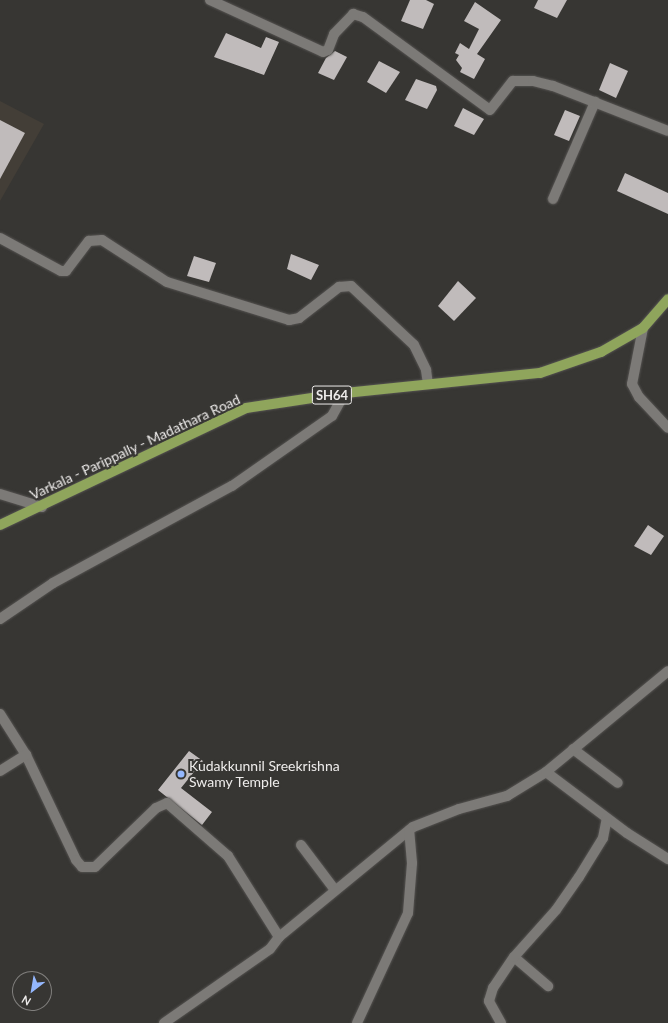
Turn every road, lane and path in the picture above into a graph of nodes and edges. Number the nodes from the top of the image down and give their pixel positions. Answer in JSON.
{"nodes":[{"id":1,"x":210,"y":0,"type":"edge"},
{"id":2,"x":595,"y":102,"type":"junction"},
{"id":3,"x":668,"y":131,"type":"edge"},
{"id":4,"x":553,"y":199,"type":"dead end"},
{"id":5,"x":0,"y":238,"type":"edge"},
{"id":6,"x":668,"y":299,"type":"edge"},
{"id":7,"x":643,"y":328,"type":"junction"},
{"id":8,"x":428,"y":384,"type":"junction"},
{"id":9,"x":346,"y":393,"type":"junction"},
{"id":10,"x":668,"y":428,"type":"edge"},
{"id":11,"x":0,"y":494,"type":"edge"},
{"id":12,"x":42,"y":507,"type":"junction"},
{"id":13,"x":0,"y":525,"type":"edge"},
{"id":14,"x":0,"y":619,"type":"edge"},
{"id":15,"x":668,"y":671,"type":"edge"},
{"id":16,"x":0,"y":714,"type":"edge"},
{"id":17,"x":573,"y":749,"type":"junction"},
{"id":18,"x":26,"y":755,"type":"junction"},
{"id":19,"x":0,"y":771,"type":"edge"},
{"id":20,"x":546,"y":772,"type":"junction"},
{"id":21,"x":618,"y":783,"type":"dead end"},
{"id":22,"x":607,"y":818,"type":"junction"},
{"id":23,"x":409,"y":830,"type":"junction"},
{"id":24,"x":301,"y":845,"type":"dead end"},
{"id":25,"x":668,"y":859,"type":"edge"},
{"id":26,"x":335,"y":890,"type":"junction"},
{"id":27,"x":279,"y":937,"type":"junction"},
{"id":28,"x":514,"y":957,"type":"junction"},
{"id":29,"x":548,"y":986,"type":"dead end"},
{"id":30,"x":168,"y":1022,"type":"edge"},
{"id":31,"x":357,"y":1023,"type":"edge"},
{"id":32,"x":501,"y":1023,"type":"edge"}],
"edges":[{"from":1,"to":2,"type":"street"},
{"from":2,"to":3,"type":"street"},
{"from":2,"to":4,"type":"street"},
{"from":5,"to":8,"type":"street"},
{"from":6,"to":7,"type":"main road","name":"Varkala - Parippally - Madathara Road","number":"SH64"},
{"from":7,"to":8,"type":"main road","name":"Varkala - Parippally - Madathara Road","number":"SH64"},
{"from":7,"to":10,"type":"street"},
{"from":8,"to":9,"type":"main road","name":"Varkala - Parippally - Madathara Road","number":"SH64"},
{"from":9,"to":12,"type":"main road","name":"Varkala - Parippally - Madathara Road","number":"SH64"},
{"from":9,"to":14,"type":"street"},
{"from":11,"to":12,"type":"street"},
{"from":12,"to":13,"type":"main road","name":"Varkala - Parippally - Madathara Road","number":"SH64"},
{"from":15,"to":17,"type":"street"},
{"from":16,"to":18,"type":"street"},
{"from":17,"to":20,"type":"street"},
{"from":17,"to":21,"type":"street"},
{"from":18,"to":19,"type":"street"},
{"from":18,"to":27,"type":"street"},
{"from":20,"to":22,"type":"street"},
{"from":20,"to":23,"type":"street"},
{"from":22,"to":25,"type":"street"},
{"from":22,"to":28,"type":"street"},
{"from":23,"to":26,"type":"street"},
{"from":23,"to":31,"type":"street"},
{"from":24,"to":26,"type":"street"},
{"from":26,"to":27,"type":"street"},
{"from":27,"to":30,"type":"street"},
{"from":28,"to":29,"type":"street"},
{"from":28,"to":32,"type":"street"}]}
